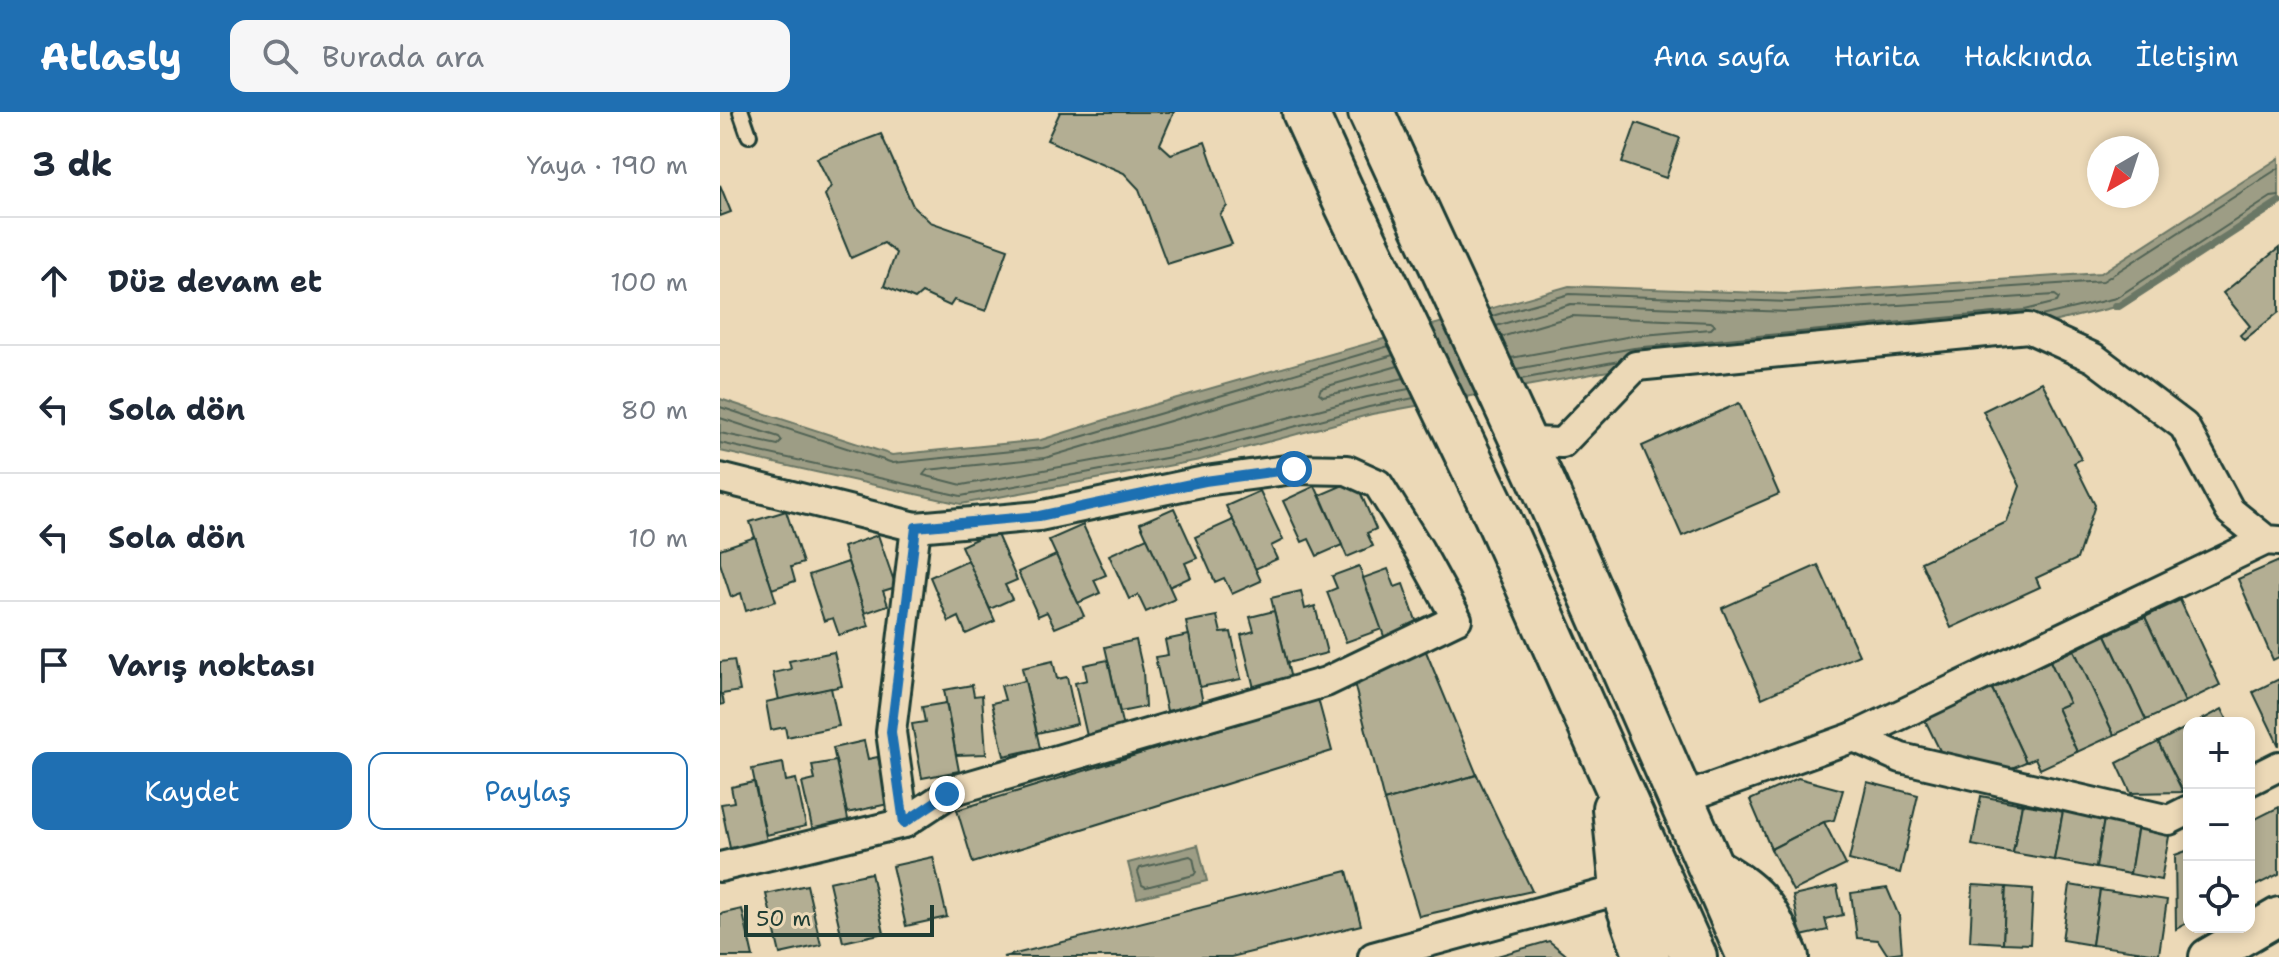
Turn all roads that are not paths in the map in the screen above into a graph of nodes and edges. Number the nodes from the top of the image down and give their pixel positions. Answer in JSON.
{"nodes":[{"id":1,"x":741,"y":112,"type":"edge"},
{"id":2,"x":1305,"y":112,"type":"edge"},
{"id":3,"x":1371,"y":112,"type":"edge"},
{"id":4,"x":749,"y":135,"type":"dead end"},
{"id":5,"x":1517,"y":430,"type":"junction"},
{"id":6,"x":720,"y":478,"type":"edge"},
{"id":7,"x":916,"y":527,"type":"junction"},
{"id":8,"x":2273,"y":541,"type":"edge"},
{"id":9,"x":1854,"y":737,"type":"junction"},
{"id":10,"x":1608,"y":762,"type":"junction"},
{"id":11,"x":2279,"y":766,"type":"edge"},
{"id":12,"x":2255,"y":778,"type":"edge"},
{"id":13,"x":1681,"y":799,"type":"junction"},
{"id":14,"x":2183,"y":813,"type":"edge"},
{"id":15,"x":904,"y":823,"type":"junction"},
{"id":16,"x":720,"y":867,"type":"edge"},
{"id":17,"x":1711,"y":870,"type":"junction"},
{"id":18,"x":1623,"y":889,"type":"junction"},
{"id":19,"x":2279,"y":916,"type":"edge"},
{"id":20,"x":1373,"y":957,"type":"edge"},
{"id":21,"x":1647,"y":957,"type":"edge"},
{"id":22,"x":1694,"y":957,"type":"edge"},
{"id":23,"x":1750,"y":957,"type":"edge"},
{"id":24,"x":1786,"y":957,"type":"edge"},
{"id":25,"x":2208,"y":957,"type":"edge"}],
"edges":[{"from":1,"to":4,"type":"lane"},
{"from":2,"to":10,"type":"highway"},
{"from":3,"to":5,"type":"highway"},
{"from":5,"to":8,"type":"street"},
{"from":5,"to":13,"type":"highway"},
{"from":6,"to":7,"type":"street"},
{"from":7,"to":15,"type":"street"},
{"from":7,"to":15,"type":"street"},
{"from":8,"to":9,"type":"street"},
{"from":9,"to":13,"type":"street"},
{"from":9,"to":14,"type":"street"},
{"from":10,"to":18,"type":"highway"},
{"from":10,"to":22,"type":"highway"},
{"from":11,"to":12,"type":"street"},
{"from":13,"to":17,"type":"highway"},
{"from":15,"to":16,"type":"street"},
{"from":17,"to":23,"type":"highway"},
{"from":17,"to":24,"type":"highway"},
{"from":18,"to":20,"type":"street"},
{"from":18,"to":21,"type":"highway"},
{"from":19,"to":25,"type":"street"}]}
